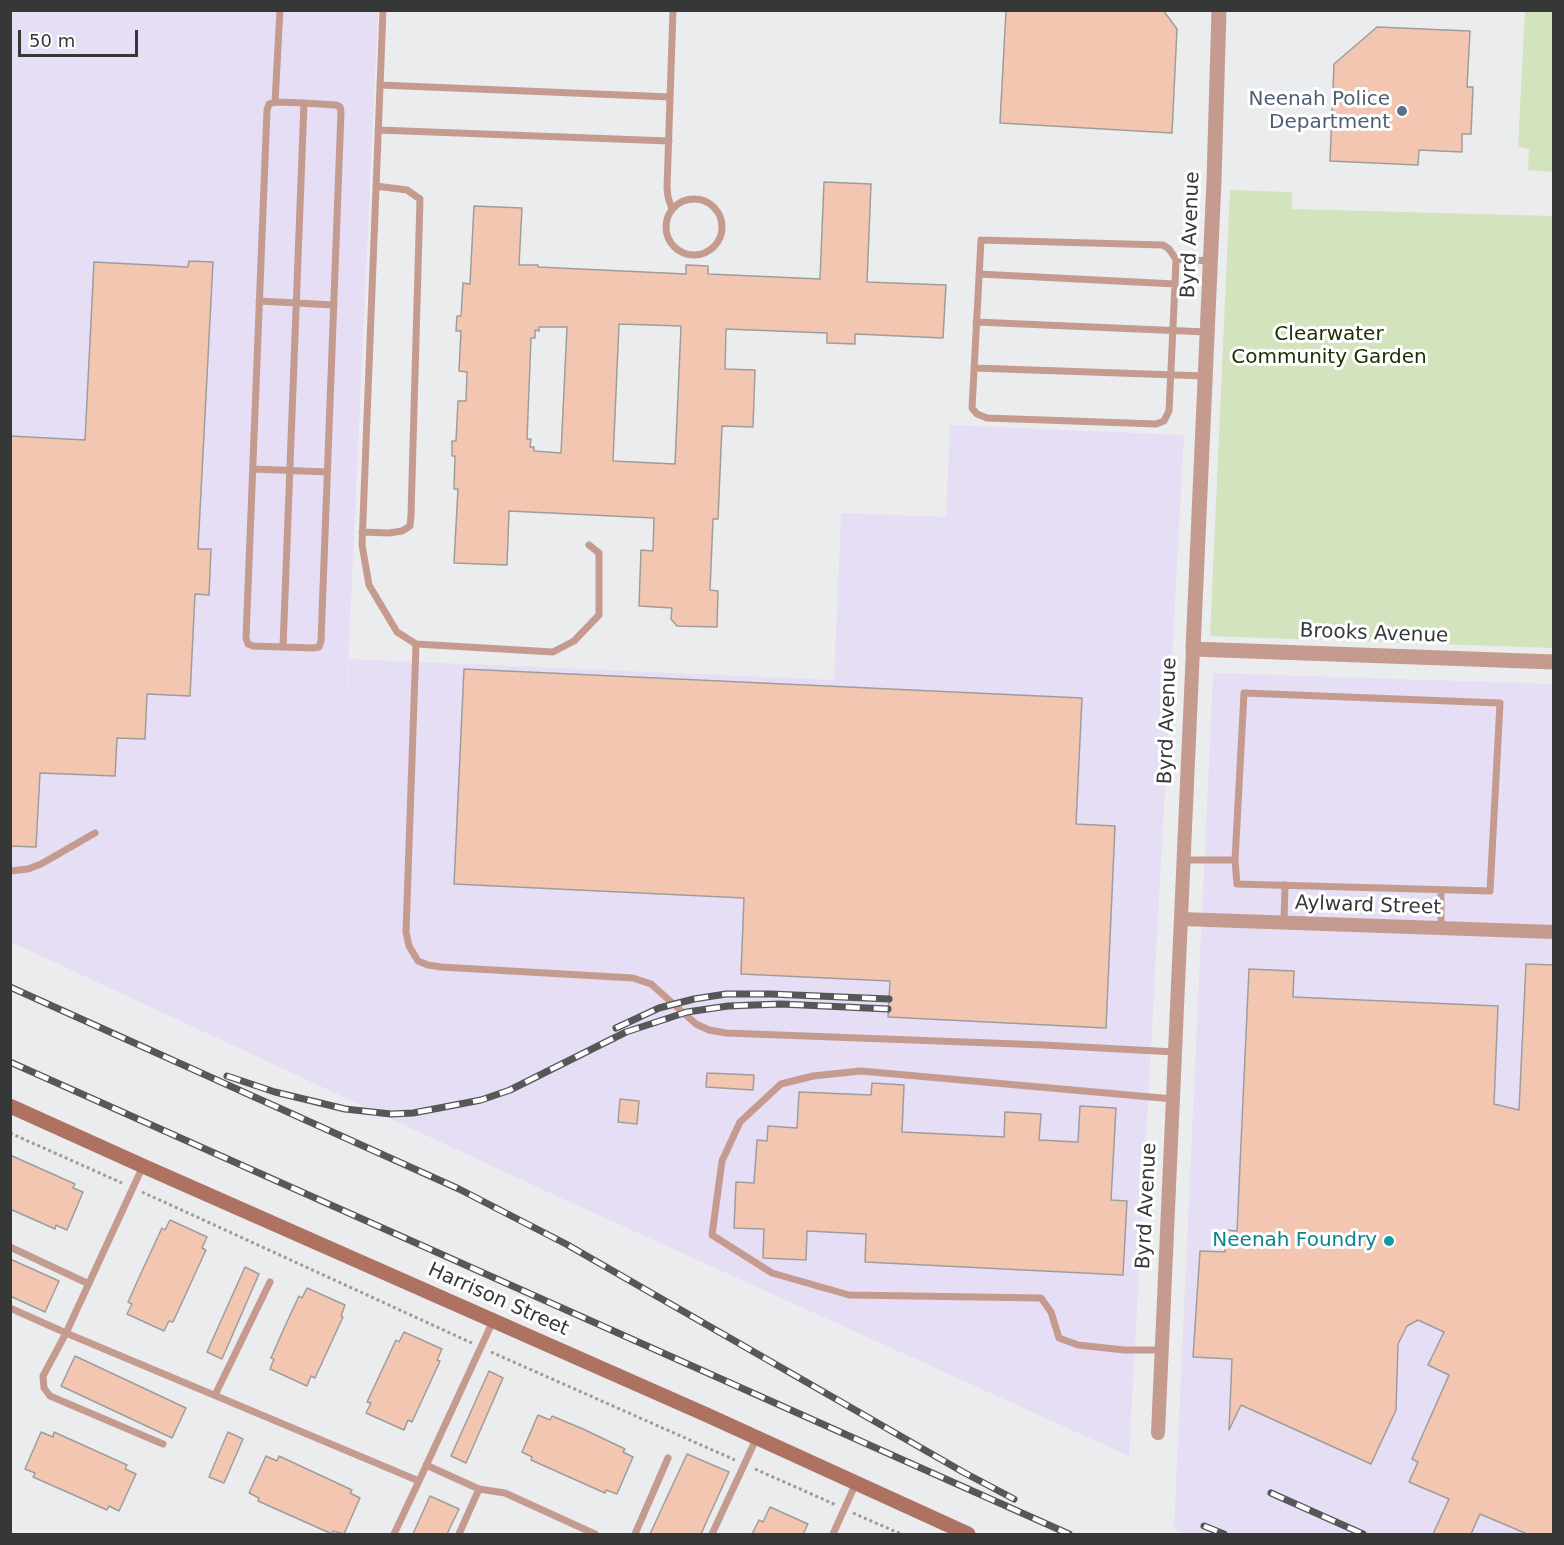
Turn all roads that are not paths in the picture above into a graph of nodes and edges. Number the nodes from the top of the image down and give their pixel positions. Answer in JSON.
{"nodes":[{"id":1,"x":280,"y":10,"type":"edge"},
{"id":2,"x":383,"y":10,"type":"edge"},
{"id":3,"x":673,"y":10,"type":"edge"},
{"id":4,"x":1219,"y":10,"type":"edge"},
{"id":5,"x":380,"y":85,"type":"junction"},
{"id":6,"x":670,"y":97,"type":"junction"},
{"id":7,"x":275,"y":102,"type":"junction"},
{"id":8,"x":304,"y":103,"type":"junction"},
{"id":9,"x":378,"y":130,"type":"junction"},
{"id":10,"x":669,"y":141,"type":"junction"},
{"id":11,"x":376,"y":186,"type":"junction"},
{"id":12,"x":672,"y":209,"type":"junction"},
{"id":13,"x":1176,"y":259,"type":"junction"},
{"id":14,"x":1210,"y":261,"type":"junction"},
{"id":15,"x":979,"y":274,"type":"junction"},
{"id":16,"x":1175,"y":284,"type":"junction"},
{"id":17,"x":259,"y":301,"type":"junction"},
{"id":18,"x":296,"y":303,"type":"junction"},
{"id":19,"x":334,"y":305,"type":"junction"},
{"id":20,"x":976,"y":322,"type":"junction"},
{"id":21,"x":1173,"y":331,"type":"junction"},
{"id":22,"x":1207,"y":332,"type":"junction"},
{"id":23,"x":974,"y":368,"type":"junction"},
{"id":24,"x":1172,"y":375,"type":"junction"},
{"id":25,"x":1205,"y":376,"type":"junction"},
{"id":26,"x":253,"y":469,"type":"junction"},
{"id":27,"x":289,"y":471,"type":"junction"},
{"id":28,"x":327,"y":472,"type":"junction"},
{"id":29,"x":362,"y":532,"type":"junction"},
{"id":30,"x":589,"y":545,"type":"dead end"},
{"id":31,"x":416,"y":644,"type":"junction"},
{"id":32,"x":283,"y":647,"type":"junction"},
{"id":33,"x":1193,"y":649,"type":"junction"},
{"id":34,"x":1554,"y":662,"type":"edge"},
{"id":35,"x":95,"y":833,"type":"dead end"},
{"id":36,"x":1183,"y":860,"type":"junction"},
{"id":37,"x":1235,"y":860,"type":"junction"},
{"id":38,"x":10,"y":871,"type":"edge"},
{"id":39,"x":1285,"y":885,"type":"junction"},
{"id":40,"x":1441,"y":890,"type":"junction"},
{"id":41,"x":1181,"y":919,"type":"junction"},
{"id":42,"x":1284,"y":922,"type":"junction"},
{"id":43,"x":1441,"y":928,"type":"junction"},
{"id":44,"x":1554,"y":932,"type":"edge"},
{"id":45,"x":1175,"y":1052,"type":"junction"},
{"id":46,"x":1173,"y":1099,"type":"junction"},
{"id":47,"x":10,"y":1106,"type":"edge"},
{"id":48,"x":143,"y":1166,"type":"junction"},
{"id":49,"x":10,"y":1248,"type":"edge"},
{"id":50,"x":270,"y":1282,"type":"dead end"},
{"id":51,"x":89,"y":1284,"type":"junction"},
{"id":52,"x":10,"y":1308,"type":"edge"},
{"id":53,"x":493,"y":1321,"type":"junction"},
{"id":54,"x":66,"y":1333,"type":"junction"},
{"id":55,"x":1161,"y":1350,"type":"junction"},
{"id":56,"x":215,"y":1395,"type":"junction"},
{"id":57,"x":1158,"y":1433,"type":"dead end"},
{"id":58,"x":757,"y":1437,"type":"junction"},
{"id":59,"x":163,"y":1444,"type":"dead end"},
{"id":60,"x":668,"y":1458,"type":"dead end"},
{"id":61,"x":426,"y":1465,"type":"junction"},
{"id":62,"x":418,"y":1481,"type":"junction"},
{"id":63,"x":856,"y":1483,"type":"junction"},
{"id":64,"x":479,"y":1489,"type":"junction"},
{"id":65,"x":394,"y":1534,"type":"edge"},
{"id":66,"x":459,"y":1534,"type":"edge"},
{"id":67,"x":595,"y":1534,"type":"edge"},
{"id":68,"x":635,"y":1534,"type":"edge"},
{"id":69,"x":712,"y":1534,"type":"edge"},
{"id":70,"x":833,"y":1534,"type":"edge"},
{"id":71,"x":968,"y":1534,"type":"edge"}],
"edges":[{"from":1,"to":7,"type":"lane"},
{"from":2,"to":5,"type":"lane"},
{"from":3,"to":6,"type":"lane"},
{"from":4,"to":14,"type":"street","name":"Byrd Avenue"},
{"from":5,"to":6,"type":"lane"},
{"from":5,"to":9,"type":"lane"},
{"from":6,"to":10,"type":"lane"},
{"from":7,"to":8,"type":"lane"},
{"from":7,"to":17,"type":"lane"},
{"from":8,"to":18,"type":"lane"},
{"from":8,"to":19,"type":"lane"},
{"from":9,"to":10,"type":"lane"},
{"from":9,"to":11,"type":"lane"},
{"from":10,"to":12,"type":"lane"},
{"from":11,"to":29,"type":"lane"},
{"from":11,"to":29,"type":"lane"},
{"from":12,"to":12,"type":"lane"},
{"from":13,"to":14,"type":"lane"},
{"from":13,"to":15,"type":"lane"},
{"from":13,"to":16,"type":"lane"},
{"from":14,"to":22,"type":"street","name":"Byrd Avenue"},
{"from":15,"to":16,"type":"lane"},
{"from":15,"to":20,"type":"lane"},
{"from":16,"to":21,"type":"lane"},
{"from":17,"to":18,"type":"lane"},
{"from":17,"to":26,"type":"lane"},
{"from":18,"to":19,"type":"lane"},
{"from":18,"to":27,"type":"lane"},
{"from":19,"to":28,"type":"lane"},
{"from":20,"to":21,"type":"lane"},
{"from":20,"to":23,"type":"lane"},
{"from":21,"to":22,"type":"lane"},
{"from":21,"to":24,"type":"lane"},
{"from":22,"to":25,"type":"street","name":"Byrd Avenue"},
{"from":23,"to":24,"type":"lane"},
{"from":23,"to":24,"type":"lane"},
{"from":24,"to":25,"type":"lane"},
{"from":25,"to":33,"type":"street","name":"Byrd Avenue"},
{"from":26,"to":27,"type":"lane"},
{"from":26,"to":32,"type":"lane"},
{"from":27,"to":28,"type":"lane"},
{"from":27,"to":32,"type":"lane"},
{"from":28,"to":32,"type":"lane"},
{"from":29,"to":31,"type":"lane"},
{"from":30,"to":31,"type":"lane"},
{"from":31,"to":45,"type":"lane"},
{"from":33,"to":34,"type":"street","name":"Brooks Avenue"},
{"from":33,"to":36,"type":"street","name":"Byrd Avenue"},
{"from":35,"to":38,"type":"lane"},
{"from":36,"to":37,"type":"lane"},
{"from":36,"to":41,"type":"street","name":"Byrd Avenue"},
{"from":37,"to":39,"type":"lane"},
{"from":37,"to":40,"type":"lane"},
{"from":39,"to":40,"type":"lane"},
{"from":39,"to":42,"type":"lane"},
{"from":40,"to":43,"type":"lane"},
{"from":41,"to":42,"type":"street","name":"Aylward Street"},
{"from":41,"to":45,"type":"street","name":"Byrd Avenue"},
{"from":42,"to":43,"type":"street","name":"Aylward Street"},
{"from":43,"to":44,"type":"street","name":"Aylward Street"},
{"from":45,"to":46,"type":"street","name":"Byrd Avenue"},
{"from":46,"to":55,"type":"street","name":"Byrd Avenue"},
{"from":46,"to":55,"type":"lane"},
{"from":47,"to":48,"type":"main road","name":"Harrison Street"},
{"from":48,"to":51,"type":"lane"},
{"from":48,"to":53,"type":"main road","name":"Harrison Street"},
{"from":49,"to":51,"type":"lane"},
{"from":50,"to":56,"type":"lane"},
{"from":51,"to":54,"type":"lane"},
{"from":52,"to":54,"type":"lane"},
{"from":53,"to":58,"type":"main road","name":"Harrison Street"},
{"from":53,"to":61,"type":"lane"},
{"from":54,"to":56,"type":"lane"},
{"from":54,"to":59,"type":"lane"},
{"from":55,"to":57,"type":"street","name":"Byrd Avenue"},
{"from":56,"to":62,"type":"lane"},
{"from":58,"to":63,"type":"main road","name":"Harrison Street"},
{"from":58,"to":69,"type":"lane"},
{"from":60,"to":68,"type":"lane"},
{"from":61,"to":62,"type":"lane"},
{"from":61,"to":64,"type":"lane"},
{"from":62,"to":65,"type":"lane"},
{"from":63,"to":70,"type":"lane"},
{"from":63,"to":71,"type":"main road","name":"Harrison Street"},
{"from":64,"to":66,"type":"lane"},
{"from":64,"to":67,"type":"lane"}]}
